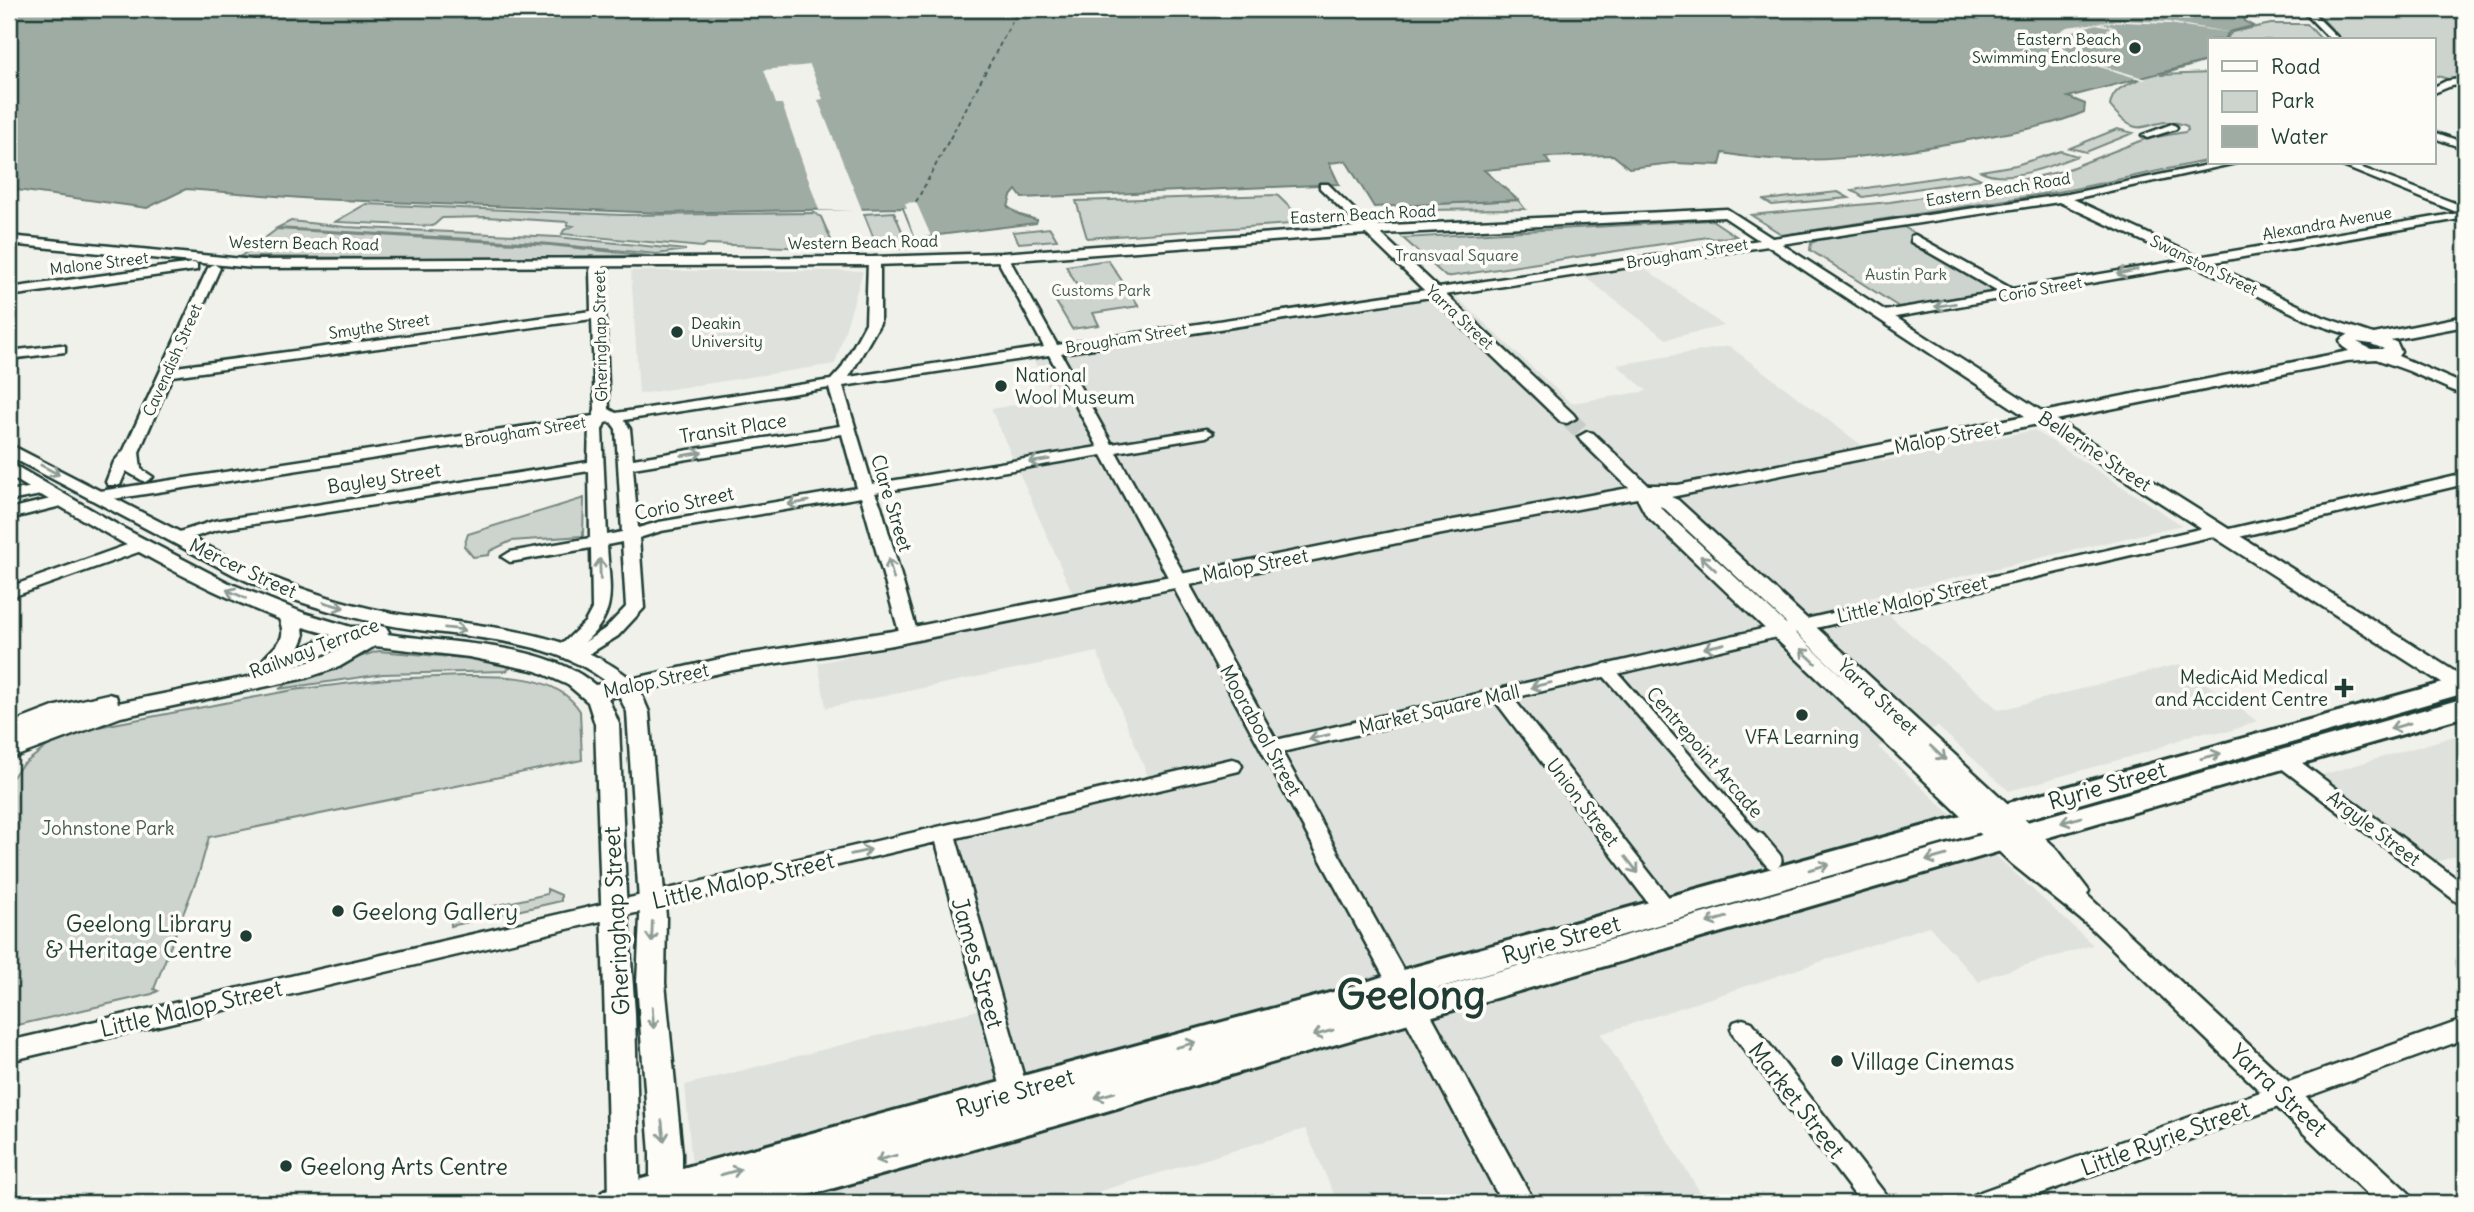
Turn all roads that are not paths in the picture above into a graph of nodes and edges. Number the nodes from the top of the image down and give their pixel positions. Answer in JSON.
{"nodes":[{"id":1,"x":2305,"y":9,"type":"edge"},
{"id":2,"x":2334,"y":38,"type":"edge"},
{"id":3,"x":2465,"y":80,"type":"edge"},
{"id":4,"x":2437,"y":84,"type":"edge"},
{"id":5,"x":2464,"y":91,"type":"edge"},
{"id":6,"x":2172,"y":127,"type":"dead end"},
{"id":7,"x":2147,"y":135,"type":"dead end"},
{"id":8,"x":2436,"y":136,"type":"edge"},
{"id":9,"x":2465,"y":146,"type":"edge"},
{"id":10,"x":2226,"y":164,"type":"edge"},
{"id":11,"x":2342,"y":164,"type":"edge"},
{"id":12,"x":1324,"y":186,"type":"dead end"},
{"id":13,"x":2064,"y":197,"type":"junction"},
{"id":14,"x":1727,"y":213,"type":"joint"},
{"id":15,"x":2465,"y":213,"type":"edge"},
{"id":16,"x":1369,"y":230,"type":"junction"},
{"id":17,"x":9,"y":238,"type":"edge"},
{"id":18,"x":1915,"y":239,"type":"dead end"},
{"id":19,"x":1769,"y":240,"type":"junction"},
{"id":20,"x":1002,"y":257,"type":"junction"},
{"id":21,"x":874,"y":261,"type":"junction"},
{"id":22,"x":2194,"y":261,"type":"junction"},
{"id":23,"x":599,"y":262,"type":"junction"},
{"id":24,"x":203,"y":263,"type":"junction"},
{"id":25,"x":1429,"y":288,"type":"junction"},
{"id":26,"x":9,"y":292,"type":"edge"},
{"id":27,"x":2007,"y":294,"type":"junction"},
{"id":28,"x":597,"y":314,"type":"junction"},
{"id":29,"x":1884,"y":315,"type":"junction"},
{"id":30,"x":2318,"y":320,"type":"junction"},
{"id":31,"x":2465,"y":321,"type":"edge"},
{"id":32,"x":2465,"y":332,"type":"edge"},
{"id":33,"x":2348,"y":339,"type":"junction"},
{"id":34,"x":1050,"y":345,"type":"junction"},
{"id":35,"x":2380,"y":346,"type":"junction"},
{"id":36,"x":60,"y":349,"type":"dead end"},
{"id":37,"x":9,"y":355,"type":"edge"},
{"id":38,"x":2268,"y":359,"type":"junction"},
{"id":39,"x":2285,"y":368,"type":"junction"},
{"id":40,"x":847,"y":371,"type":"junction"},
{"id":41,"x":166,"y":373,"type":"junction"},
{"id":42,"x":2176,"y":378,"type":"junction"},
{"id":43,"x":835,"y":384,"type":"junction"},
{"id":44,"x":2192,"y":387,"type":"junction"},
{"id":45,"x":2465,"y":391,"type":"edge"},
{"id":46,"x":2035,"y":412,"type":"junction"},
{"id":47,"x":604,"y":416,"type":"junction"},
{"id":48,"x":1567,"y":418,"type":"tunnel mouth"},
{"id":49,"x":847,"y":429,"type":"junction"},
{"id":50,"x":1206,"y":433,"type":"dead end"},
{"id":51,"x":1587,"y":436,"type":"tunnel mouth"},
{"id":52,"x":9,"y":449,"type":"edge"},
{"id":53,"x":1107,"y":450,"type":"junction"},
{"id":54,"x":131,"y":452,"type":"junction"},
{"id":55,"x":597,"y":465,"type":"junction"},
{"id":56,"x":625,"y":465,"type":"junction"},
{"id":57,"x":17,"y":473,"type":"edge"},
{"id":58,"x":145,"y":477,"type":"junction"},
{"id":59,"x":2465,"y":479,"type":"edge"},
{"id":60,"x":100,"y":489,"type":"junction"},
{"id":61,"x":46,"y":490,"type":"junction"},
{"id":62,"x":866,"y":491,"type":"junction"},
{"id":63,"x":1643,"y":491,"type":"junction"},
{"id":64,"x":9,"y":495,"type":"edge"},
{"id":65,"x":63,"y":502,"type":"junction"},
{"id":66,"x":9,"y":513,"type":"edge"},
{"id":67,"x":2221,"y":533,"type":"junction"},
{"id":68,"x":629,"y":536,"type":"junction"},
{"id":69,"x":179,"y":537,"type":"junction"},
{"id":70,"x":600,"y":541,"type":"junction"},
{"id":71,"x":141,"y":545,"type":"junction"},
{"id":72,"x":213,"y":555,"type":"junction"},
{"id":73,"x":510,"y":557,"type":"dead end"},
{"id":74,"x":185,"y":569,"type":"junction"},
{"id":75,"x":1178,"y":580,"type":"junction"},
{"id":76,"x":9,"y":593,"type":"edge"},
{"id":77,"x":289,"y":617,"type":"junction"},
{"id":78,"x":388,"y":619,"type":"junction"},
{"id":79,"x":1791,"y":627,"type":"junction"},
{"id":80,"x":612,"y":632,"type":"junction"},
{"id":81,"x":909,"y":635,"type":"junction"},
{"id":82,"x":362,"y":637,"type":"junction"},
{"id":83,"x":570,"y":653,"type":"junction"},
{"id":84,"x":550,"y":670,"type":"junction"},
{"id":85,"x":606,"y":670,"type":"junction"},
{"id":86,"x":1607,"y":670,"type":"junction"},
{"id":87,"x":229,"y":679,"type":"junction"},
{"id":88,"x":2464,"y":691,"type":"edge"},
{"id":89,"x":594,"y":692,"type":"junction"},
{"id":90,"x":630,"y":692,"type":"junction"},
{"id":91,"x":1500,"y":695,"type":"junction"},
{"id":92,"x":9,"y":733,"type":"edge"},
{"id":93,"x":1271,"y":748,"type":"junction"},
{"id":94,"x":9,"y":751,"type":"edge"},
{"id":95,"x":2283,"y":759,"type":"junction"},
{"id":96,"x":1232,"y":766,"type":"dead end"},
{"id":97,"x":642,"y":790,"type":"junction"},
{"id":98,"x":609,"y":798,"type":"junction"},
{"id":99,"x":2003,"y":827,"type":"junction"},
{"id":100,"x":944,"y":833,"type":"junction"},
{"id":101,"x":1773,"y":860,"type":"dead end"},
{"id":102,"x":2465,"y":896,"type":"edge"},
{"id":103,"x":652,"y":901,"type":"junction"},
{"id":104,"x":615,"y":910,"type":"junction"},
{"id":105,"x":1666,"y":910,"type":"junction"},
{"id":106,"x":1406,"y":996,"type":"junction"},
{"id":107,"x":2465,"y":1028,"type":"edge"},
{"id":108,"x":1742,"y":1029,"type":"dead end"},
{"id":109,"x":9,"y":1051,"type":"edge"},
{"id":110,"x":2283,"y":1095,"type":"junction"},
{"id":111,"x":1009,"y":1103,"type":"junction"},
{"id":112,"x":665,"y":1197,"type":"edge"},
{"id":113,"x":622,"y":1202,"type":"edge"},
{"id":114,"x":720,"y":1203,"type":"edge"},
{"id":115,"x":1519,"y":1203,"type":"edge"},
{"id":116,"x":1877,"y":1203,"type":"edge"},
{"id":117,"x":1983,"y":1203,"type":"edge"},
{"id":118,"x":2398,"y":1203,"type":"edge"}],
"edges":[{"from":1,"to":2,"type":"street"},
{"from":3,"to":4,"type":"street"},
{"from":4,"to":5,"type":"street"},
{"from":6,"to":7,"type":"street"},
{"from":8,"to":9,"type":"street"},
{"from":10,"to":13,"type":"street","name":"Eastern Beach Road"},
{"from":11,"to":15,"type":"street"},
{"from":12,"to":16,"type":"street","name":"Yarra Street"},
{"from":13,"to":19,"type":"street","name":"Eastern Beach Road"},
{"from":13,"to":22,"type":"street","name":"Swanston Street"},
{"from":14,"to":16,"type":"street","name":"Eastern Beach Road"},
{"from":14,"to":19,"type":"street","name":"Bellerine Street"},
{"from":15,"to":22,"type":"street","name":"Alexandra Avenue"},
{"from":16,"to":20,"type":"street","name":"Eastern Beach Road"},
{"from":16,"to":25,"type":"street","name":"Yarra Street"},
{"from":17,"to":24,"type":"street"},
{"from":18,"to":27,"type":"street"},
{"from":19,"to":25,"type":"street","name":"Brougham Street"},
{"from":19,"to":29,"type":"street","name":"Bellerine Street"},
{"from":20,"to":21,"type":"street","name":"Western Beach Road"},
{"from":20,"to":34,"type":"street","name":"Moorabool Street"},
{"from":21,"to":23,"type":"street","name":"Western Beach Road"},
{"from":21,"to":40,"type":"street"},
{"from":22,"to":27,"type":"street","name":"Corio Street","one_way":true},
{"from":22,"to":30,"type":"street","name":"Swanston Street"},
{"from":23,"to":24,"type":"street","name":"Western Beach Road"},
{"from":23,"to":28,"type":"street","name":"Gheringhap Street"},
{"from":24,"to":26,"type":"street","name":"Malone Street"},
{"from":24,"to":41,"type":"street","name":"Cavendish Street"},
{"from":25,"to":34,"type":"street","name":"Brougham Street"},
{"from":25,"to":48,"type":"street","name":"Yarra Street"},
{"from":27,"to":29,"type":"street","name":"Corio Street","one_way":true},
{"from":28,"to":41,"type":"street","name":"Smythe Street"},
{"from":28,"to":47,"type":"street","name":"Gheringhap Street"},
{"from":29,"to":46,"type":"street","name":"Bellerine Street"},
{"from":30,"to":33,"type":"street","name":"Swanston Street"},
{"from":30,"to":35,"type":"street","name":"Swanston Street"},
{"from":31,"to":35,"type":"street","name":"Malop Street"},
{"from":32,"to":35,"type":"street","name":"Malop Street"},
{"from":33,"to":35,"type":"street"},
{"from":33,"to":38,"type":"street","name":"Malop Street"},
{"from":34,"to":40,"type":"street","name":"Brougham Street"},
{"from":34,"to":43,"type":"street","name":"Brougham Street"},
{"from":34,"to":53,"type":"street","name":"Moorabool Street"},
{"from":35,"to":39,"type":"street","name":"Malop Street"},
{"from":35,"to":45,"type":"street","name":"Swanston Street"},
{"from":36,"to":37,"type":"street"},
{"from":38,"to":39,"type":"street"},
{"from":38,"to":42,"type":"street","name":"Malop Street"},
{"from":39,"to":44,"type":"street","name":"Malop Street"},
{"from":40,"to":43,"type":"street"},
{"from":40,"to":47,"type":"street","name":"Brougham Street"},
{"from":41,"to":54,"type":"street","name":"Cavendish Street"},
{"from":42,"to":44,"type":"street"},
{"from":42,"to":46,"type":"street","name":"Malop Street"},
{"from":43,"to":47,"type":"street","name":"Brougham Street"},
{"from":43,"to":49,"type":"street","name":"Clare Street"},
{"from":44,"to":46,"type":"street","name":"Malop Street"},
{"from":46,"to":63,"type":"street","name":"Malop Street"},
{"from":46,"to":67,"type":"street","name":"Bellerine Street"},
{"from":47,"to":55,"type":"street","name":"Gheringhap Street"},
{"from":47,"to":56,"type":"street","name":"Gheringhap Street"},
{"from":47,"to":58,"type":"street","name":"Brougham Street"},
{"from":47,"to":60,"type":"street","name":"Brougham Street"},
{"from":56,"to":49,"type":"street","name":"Transit Place","one_way":true},
{"from":49,"to":62,"type":"street","name":"Clare Street"},
{"from":50,"to":53,"type":"street","name":"Corio Street"},
{"from":51,"to":63,"type":"street","name":"Yarra Street"},
{"from":52,"to":60,"type":"street","name":"Mercer Street","one_way":true},
{"from":53,"to":62,"type":"street","name":"Corio Street","one_way":true},
{"from":53,"to":75,"type":"street","name":"Moorabool Street"},
{"from":54,"to":58,"type":"street"},
{"from":54,"to":60,"type":"street","name":"Cavendish Street"},
{"from":55,"to":69,"type":"street","name":"Bayley Street"},
{"from":55,"to":70,"type":"street","name":"Gheringhap Street"},
{"from":56,"to":68,"type":"street","name":"Gheringhap Street"},
{"from":57,"to":61,"type":"street","name":"Mercer Street"},
{"from":57,"to":64,"type":"street"},
{"from":58,"to":60,"type":"street","name":"Brougham Street"},
{"from":59,"to":67,"type":"street","name":"Little Malop Street"},
{"from":60,"to":65,"type":"street","name":"Brougham Street"},
{"from":60,"to":69,"type":"street","name":"Mercer Street"},
{"from":61,"to":64,"type":"street"},
{"from":61,"to":65,"type":"street","name":"Mercer Street"},
{"from":62,"to":68,"type":"street","name":"Corio Street","one_way":true},
{"from":81,"to":62,"type":"street","name":"Clare Street","one_way":true},
{"from":63,"to":75,"type":"street","name":"Malop Street"},
{"from":63,"to":79,"type":"street","name":"Yarra Street"},
{"from":65,"to":66,"type":"street","name":"Brougham Street"},
{"from":65,"to":71,"type":"street","name":"Mercer Street"},
{"from":67,"to":79,"type":"street","name":"Little Malop Street"},
{"from":67,"to":88,"type":"street","name":"Bellerine Street"},
{"from":68,"to":70,"type":"street","name":"Corio Street"},
{"from":68,"to":80,"type":"street","name":"Gheringhap Street"},
{"from":69,"to":71,"type":"street"},
{"from":69,"to":72,"type":"street","name":"Mercer Street"},
{"from":70,"to":73,"type":"street","name":"Corio Street"},
{"from":83,"to":70,"type":"street","name":"Gheringhap Street","one_way":true},
{"from":71,"to":74,"type":"street","name":"Mercer Street"},
{"from":71,"to":76,"type":"street"},
{"from":72,"to":74,"type":"street"},
{"from":72,"to":78,"type":"street","name":"Mercer Street","one_way":true},
{"from":77,"to":74,"type":"street","name":"Mercer Street","one_way":true},
{"from":75,"to":81,"type":"street","name":"Malop Street"},
{"from":75,"to":93,"type":"street","name":"Moorabool Street"},
{"from":77,"to":82,"type":"street","name":"Mercer Street"},
{"from":77,"to":87,"type":"street"},
{"from":78,"to":82,"type":"street","name":"Railway Terrace"},
{"from":78,"to":83,"type":"street","name":"Mercer Street","one_way":true},
{"from":79,"to":86,"type":"street","name":"Little Malop Street","one_way":true},
{"from":79,"to":99,"type":"street","name":"Yarra Street"},
{"from":80,"to":83,"type":"street","name":"Gheringhap Street"},
{"from":80,"to":85,"type":"street","name":"Gheringhap Street"},
{"from":81,"to":90,"type":"street","name":"Malop Street"},
{"from":82,"to":84,"type":"street","name":"Mercer Street"},
{"from":82,"to":87,"type":"street","name":"Railway Terrace"},
{"from":82,"to":94,"type":"street","name":"Railway Terrace"},
{"from":83,"to":84,"type":"street","name":"Gheringhap Street"},
{"from":83,"to":85,"type":"street"},
{"from":84,"to":89,"type":"street"},
{"from":85,"to":90,"type":"street"},
{"from":86,"to":91,"type":"street","name":"Market Square Mall","one_way":true},
{"from":86,"to":101,"type":"street","name":"Centrepoint Arcade"},
{"from":87,"to":92,"type":"street","name":"Railway Terrace"},
{"from":88,"to":95,"type":"main road","name":"Ryrie Street","one_way":true},
{"from":99,"to":88,"type":"main road","name":"Ryrie Street","one_way":true},
{"from":89,"to":90,"type":"street","name":"Malop Street"},
{"from":89,"to":98,"type":"street","name":"Gheringhap Street"},
{"from":90,"to":97,"type":"street","name":"Gheringhap Street"},
{"from":91,"to":93,"type":"street","name":"Market Square Mall","one_way":true},
{"from":91,"to":105,"type":"street","name":"Union Street","one_way":true},
{"from":93,"to":106,"type":"street","name":"Moorabool Street"},
{"from":95,"to":99,"type":"main road","name":"Ryrie Street","one_way":true},
{"from":95,"to":102,"type":"street","name":"Argyle Street"},
{"from":96,"to":100,"type":"street","name":"Little Malop Street"},
{"from":97,"to":98,"type":"street"},
{"from":97,"to":103,"type":"street","name":"Gheringhap Street"},
{"from":98,"to":104,"type":"street","name":"Gheringhap Street"},
{"from":105,"to":99,"type":"main road","name":"Ryrie Street","one_way":true},
{"from":99,"to":106,"type":"main road","name":"Ryrie Street","one_way":true},
{"from":99,"to":110,"type":"street","name":"Yarra Street"},
{"from":103,"to":100,"type":"street","name":"Little Malop Street","one_way":true},
{"from":100,"to":111,"type":"street","name":"James Street"},
{"from":103,"to":104,"type":"street","name":"Little Malop Street"},
{"from":103,"to":112,"type":"street","name":"Gheringhap Street","one_way":true},
{"from":104,"to":109,"type":"street","name":"Little Malop Street"},
{"from":104,"to":113,"type":"street","name":"Gheringhap Street"},
{"from":105,"to":106,"type":"main road","name":"Ryrie Street"},
{"from":106,"to":111,"type":"main road","name":"Ryrie Street"},
{"from":106,"to":115,"type":"street","name":"Moorabool Street"},
{"from":107,"to":110,"type":"street","name":"Little Ryrie Street"},
{"from":108,"to":116,"type":"street","name":"Market Street"},
{"from":110,"to":117,"type":"street","name":"Little Ryrie Street"},
{"from":110,"to":118,"type":"street","name":"Yarra Street"},
{"from":112,"to":111,"type":"main road","name":"Ryrie Street","one_way":true},
{"from":111,"to":114,"type":"main road","name":"Ryrie Street","one_way":true},
{"from":112,"to":113,"type":"main road","name":"Ryrie Street"}]}
